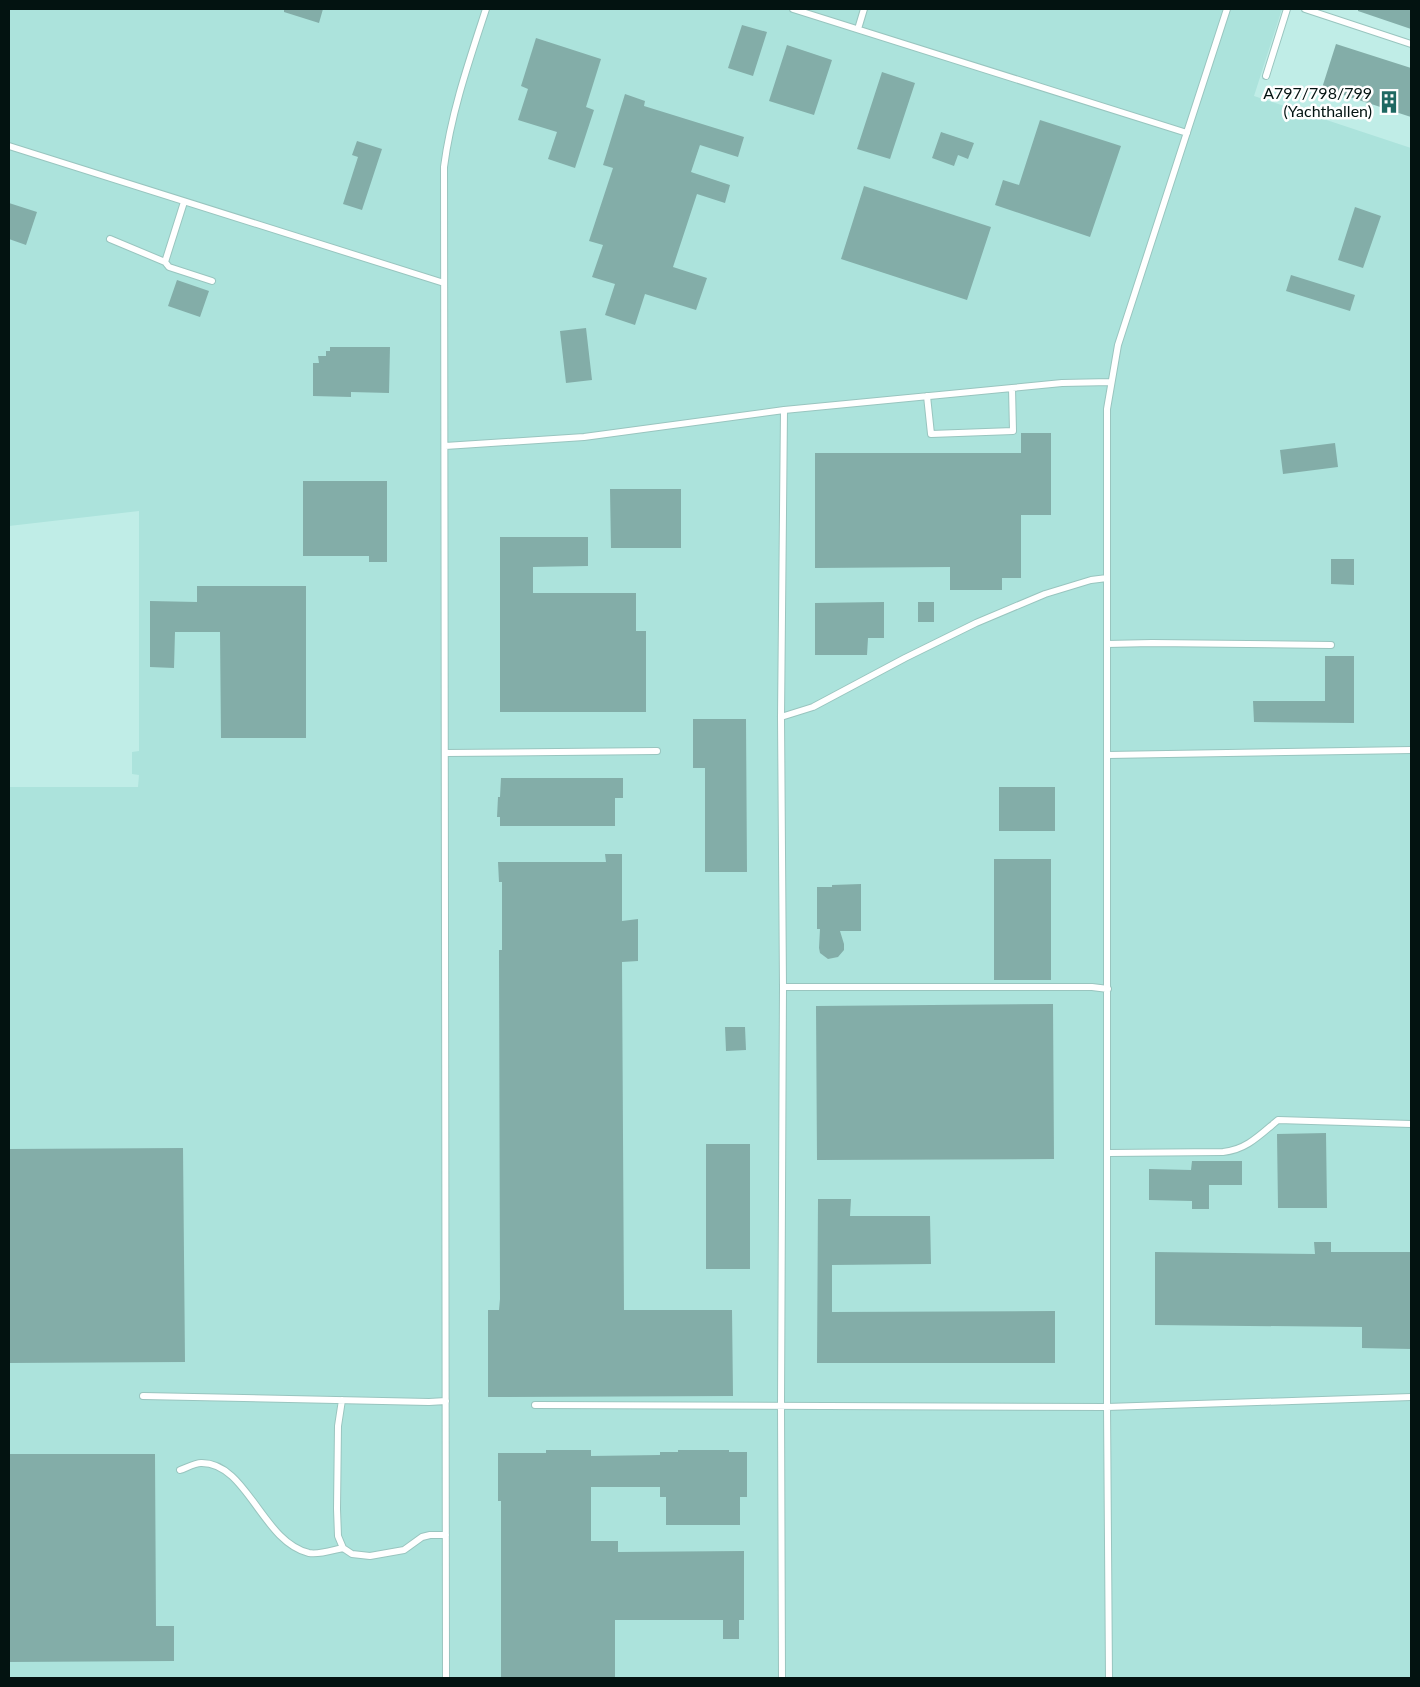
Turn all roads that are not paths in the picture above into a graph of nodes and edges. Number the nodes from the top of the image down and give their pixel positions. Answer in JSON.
{"nodes":[{"id":1,"x":486,"y":9,"type":"edge"},
{"id":2,"x":793,"y":9,"type":"edge"},
{"id":3,"x":864,"y":9,"type":"edge"},
{"id":4,"x":1228,"y":9,"type":"edge"},
{"id":5,"x":1286,"y":9,"type":"edge"},
{"id":6,"x":1305,"y":9,"type":"edge"},
{"id":7,"x":858,"y":29,"type":"junction"},
{"id":8,"x":1411,"y":44,"type":"edge"},
{"id":9,"x":1266,"y":76,"type":"dead end"},
{"id":10,"x":1187,"y":133,"type":"junction"},
{"id":11,"x":9,"y":146,"type":"edge"},
{"id":12,"x":184,"y":202,"type":"junction"},
{"id":13,"x":110,"y":239,"type":"dead end"},
{"id":14,"x":165,"y":262,"type":"junction"},
{"id":15,"x":212,"y":281,"type":"dead end"},
{"id":16,"x":444,"y":283,"type":"junction"},
{"id":17,"x":1111,"y":382,"type":"junction"},
{"id":18,"x":1012,"y":388,"type":"junction"},
{"id":19,"x":927,"y":396,"type":"junction"},
{"id":20,"x":784,"y":410,"type":"junction"},
{"id":21,"x":445,"y":446,"type":"junction"},
{"id":22,"x":1107,"y":578,"type":"junction"},
{"id":23,"x":1107,"y":644,"type":"junction"},
{"id":24,"x":1331,"y":645,"type":"dead end"},
{"id":25,"x":781,"y":717,"type":"junction"},
{"id":26,"x":1411,"y":750,"type":"edge"},
{"id":27,"x":657,"y":751,"type":"dead end"},
{"id":28,"x":445,"y":753,"type":"junction"},
{"id":29,"x":1108,"y":755,"type":"junction"},
{"id":30,"x":783,"y":987,"type":"junction"},
{"id":31,"x":1108,"y":989,"type":"junction"},
{"id":32,"x":1411,"y":1124,"type":"edge"},
{"id":33,"x":1108,"y":1153,"type":"junction"},
{"id":34,"x":143,"y":1396,"type":"dead end"},
{"id":35,"x":1411,"y":1397,"type":"edge"},
{"id":36,"x":342,"y":1400,"type":"junction"},
{"id":37,"x":446,"y":1401,"type":"junction"},
{"id":38,"x":535,"y":1405,"type":"dead end"},
{"id":39,"x":781,"y":1405,"type":"junction"},
{"id":40,"x":1108,"y":1407,"type":"junction"},
{"id":41,"x":180,"y":1470,"type":"dead end"},
{"id":42,"x":446,"y":1535,"type":"junction"},
{"id":43,"x":343,"y":1548,"type":"junction"},
{"id":44,"x":446,"y":1678,"type":"edge"},
{"id":45,"x":782,"y":1678,"type":"edge"},
{"id":46,"x":1109,"y":1678,"type":"edge"}],
"edges":[{"from":1,"to":16,"type":"lane"},
{"from":2,"to":7,"type":"lane"},
{"from":3,"to":7,"type":"lane"},
{"from":4,"to":10,"type":"lane"},
{"from":5,"to":9,"type":"lane"},
{"from":6,"to":8,"type":"lane"},
{"from":7,"to":10,"type":"lane"},
{"from":10,"to":17,"type":"lane"},
{"from":11,"to":12,"type":"lane"},
{"from":12,"to":14,"type":"lane"},
{"from":12,"to":16,"type":"lane"},
{"from":13,"to":14,"type":"lane"},
{"from":14,"to":15,"type":"lane"},
{"from":16,"to":21,"type":"lane"},
{"from":17,"to":18,"type":"lane"},
{"from":17,"to":22,"type":"lane"},
{"from":18,"to":19,"type":"lane"},
{"from":18,"to":19,"type":"lane"},
{"from":19,"to":20,"type":"lane"},
{"from":20,"to":21,"type":"lane"},
{"from":20,"to":25,"type":"lane"},
{"from":21,"to":28,"type":"lane"},
{"from":22,"to":23,"type":"lane"},
{"from":22,"to":25,"type":"lane"},
{"from":23,"to":24,"type":"lane"},
{"from":23,"to":29,"type":"lane"},
{"from":25,"to":30,"type":"lane"},
{"from":26,"to":29,"type":"lane"},
{"from":27,"to":28,"type":"lane"},
{"from":28,"to":37,"type":"lane"},
{"from":29,"to":31,"type":"lane"},
{"from":30,"to":31,"type":"lane"},
{"from":30,"to":39,"type":"lane"},
{"from":31,"to":33,"type":"lane"},
{"from":32,"to":33,"type":"lane"},
{"from":33,"to":40,"type":"lane"},
{"from":34,"to":36,"type":"lane"},
{"from":35,"to":40,"type":"lane"},
{"from":36,"to":37,"type":"lane"},
{"from":36,"to":43,"type":"lane"},
{"from":37,"to":42,"type":"lane"},
{"from":38,"to":39,"type":"lane"},
{"from":39,"to":40,"type":"lane"},
{"from":39,"to":45,"type":"lane"},
{"from":40,"to":46,"type":"lane"},
{"from":41,"to":43,"type":"lane"},
{"from":42,"to":43,"type":"lane"},
{"from":42,"to":44,"type":"lane"}]}
